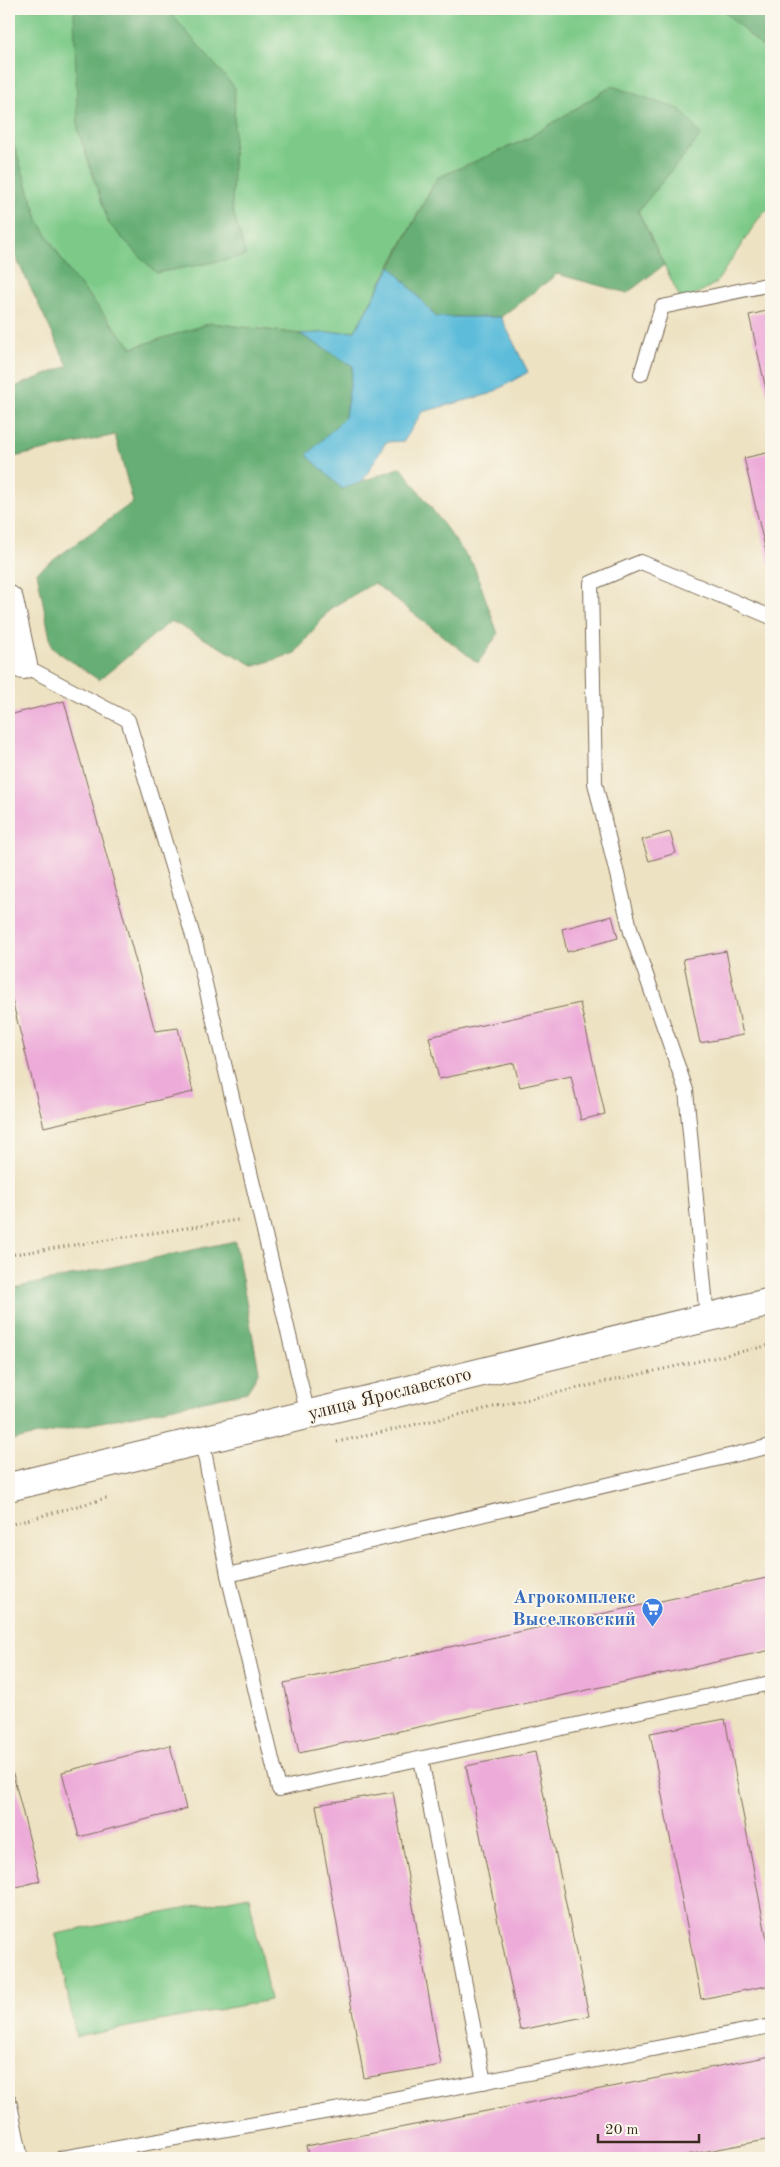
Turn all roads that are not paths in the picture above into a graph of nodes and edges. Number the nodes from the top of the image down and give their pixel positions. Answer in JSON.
{"nodes":[{"id":1,"x":771,"y":284,"type":"edge"},
{"id":2,"x":641,"y":374,"type":"dead end"},
{"id":3,"x":9,"y":600,"type":"edge"},
{"id":4,"x":771,"y":617,"type":"edge"},
{"id":5,"x":16,"y":666,"type":"edge"},
{"id":6,"x":771,"y":1302,"type":"edge"},
{"id":7,"x":706,"y":1318,"type":"junction"},
{"id":8,"x":308,"y":1415,"type":"junction"},
{"id":9,"x":202,"y":1440,"type":"junction"},
{"id":10,"x":771,"y":1446,"type":"edge"},
{"id":11,"x":9,"y":1487,"type":"edge"},
{"id":12,"x":228,"y":1575,"type":"junction"},
{"id":13,"x":771,"y":1691,"type":"edge"},
{"id":14,"x":421,"y":1758,"type":"junction"},
{"id":15,"x":771,"y":2026,"type":"edge"},
{"id":16,"x":484,"y":2082,"type":"junction"},
{"id":17,"x":9,"y":2100,"type":"edge"},
{"id":18,"x":21,"y":2158,"type":"edge"},
{"id":19,"x":62,"y":2158,"type":"edge"}],
"edges":[{"from":1,"to":2,"type":"lane"},
{"from":3,"to":5,"type":"street"},
{"from":4,"to":7,"type":"lane"},
{"from":5,"to":8,"type":"lane"},
{"from":6,"to":7,"type":"street","name":"улица Ярославского"},
{"from":7,"to":8,"type":"street","name":"улица Ярославского"},
{"from":8,"to":9,"type":"street","name":"улица Ярославского"},
{"from":9,"to":11,"type":"street","name":"улица Ярославского"},
{"from":9,"to":12,"type":"lane"},
{"from":10,"to":12,"type":"lane"},
{"from":12,"to":14,"type":"lane"},
{"from":13,"to":14,"type":"lane"},
{"from":14,"to":16,"type":"lane"},
{"from":15,"to":16,"type":"lane"},
{"from":16,"to":19,"type":"lane"},
{"from":17,"to":18,"type":"lane"}]}
